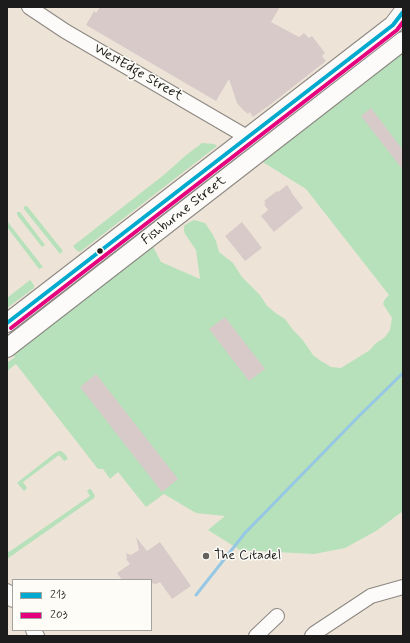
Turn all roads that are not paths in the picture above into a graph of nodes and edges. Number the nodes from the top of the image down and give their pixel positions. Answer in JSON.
{"nodes":[{"id":1,"x":29,"y":7,"type":"edge"},
{"id":2,"x":403,"y":12,"type":"edge"},
{"id":3,"x":403,"y":41,"type":"edge"},
{"id":4,"x":350,"y":58,"type":"junction"},
{"id":5,"x":360,"y":74,"type":"junction"},
{"id":6,"x":249,"y":136,"type":"junction"},
{"id":7,"x":271,"y":143,"type":"junction"},
{"id":8,"x":65,"y":278,"type":"junction"},
{"id":9,"x":78,"y":293,"type":"junction"},
{"id":10,"x":7,"y":323,"type":"edge"},
{"id":11,"x":7,"y":348,"type":"edge"},
{"id":12,"x":403,"y":587,"type":"edge"},
{"id":13,"x":277,"y":616,"type":"dead end"},
{"id":14,"x":256,"y":636,"type":"edge"},
{"id":15,"x":312,"y":636,"type":"edge"}],
"edges":[{"from":1,"to":6,"type":"street","name":"WestEdge Street"},
{"from":2,"to":4,"type":"main road","name":"Fishburne Street"},
{"from":3,"to":5,"type":"main road","name":"Fishburne Street"},
{"from":4,"to":5,"type":"main road"},
{"from":4,"to":6,"type":"main road","name":"Fishburne Street"},
{"from":5,"to":7,"type":"main road","name":"Fishburne Street"},
{"from":6,"to":7,"type":"main road"},
{"from":6,"to":8,"type":"main road","name":"Fishburne Street"},
{"from":7,"to":9,"type":"main road","name":"Fishburne Street"},
{"from":8,"to":9,"type":"main road"},
{"from":8,"to":10,"type":"main road","name":"Fishburne Street"},
{"from":9,"to":11,"type":"main road","name":"Fishburne Street"},
{"from":12,"to":15,"type":"street"},
{"from":13,"to":14,"type":"street"}]}
